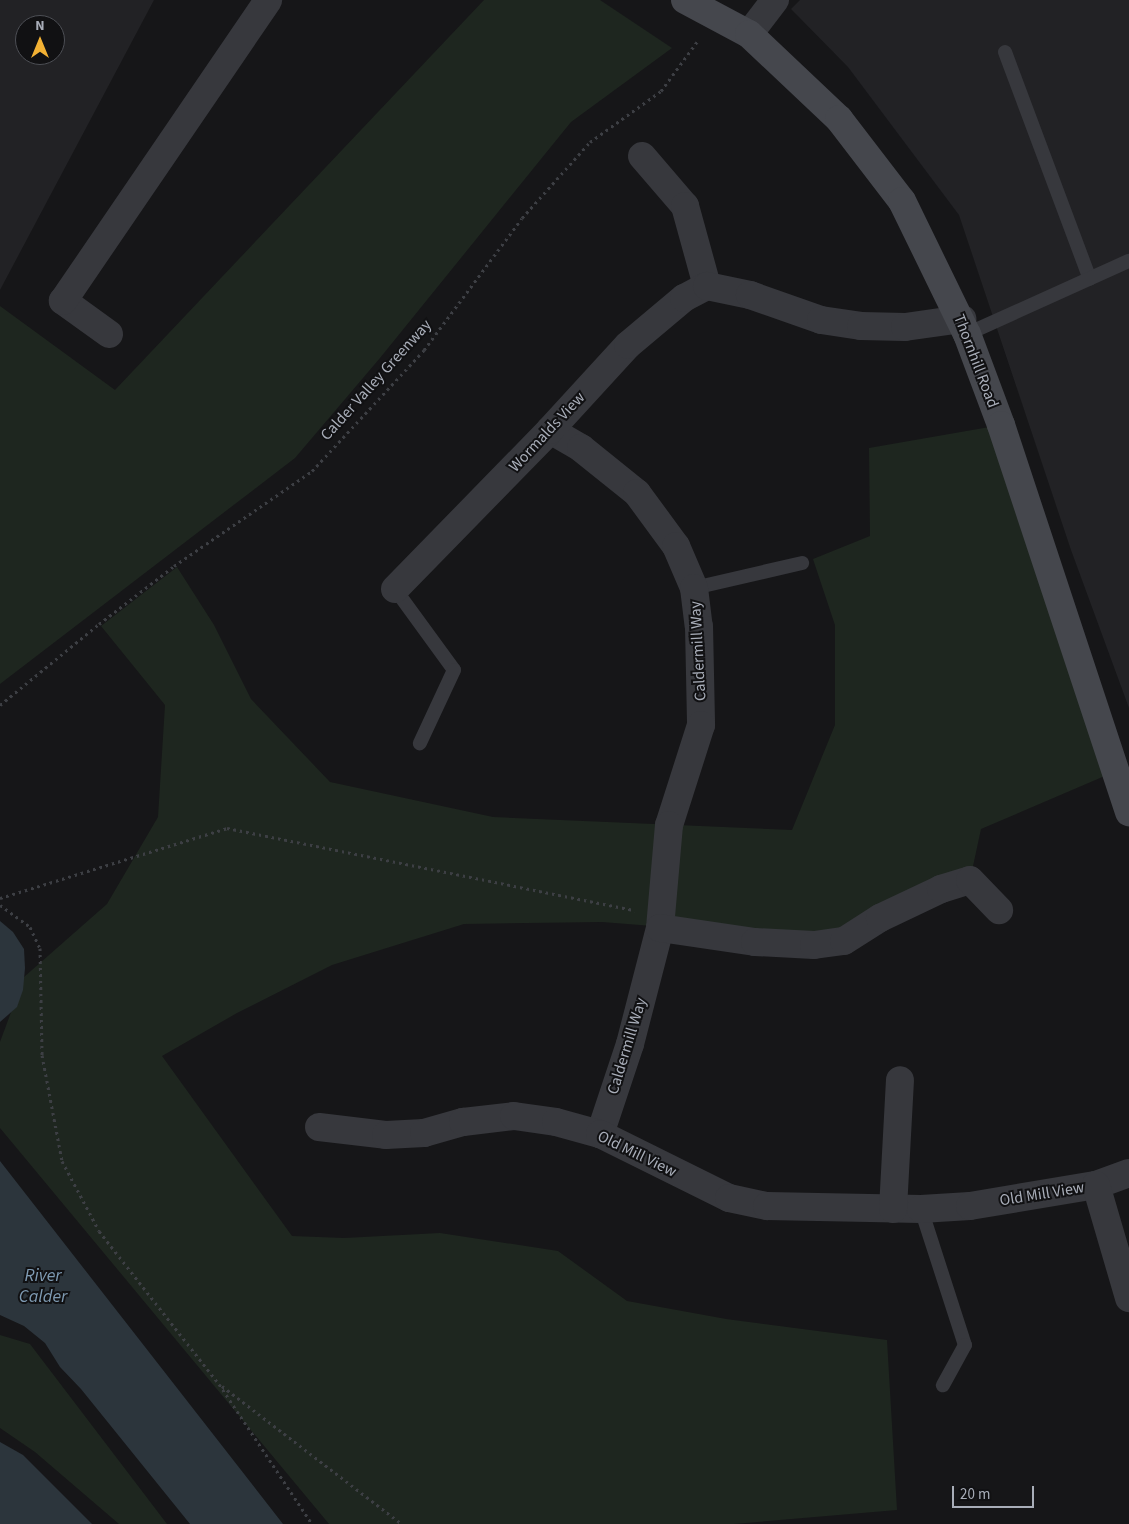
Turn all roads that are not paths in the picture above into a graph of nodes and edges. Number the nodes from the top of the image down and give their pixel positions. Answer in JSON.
{"nodes":[{"id":1,"x":268,"y":0,"type":"edge"},
{"id":2,"x":775,"y":0,"type":"edge"},
{"id":3,"x":699,"y":8,"type":"edge"},
{"id":4,"x":749,"y":34,"type":"junction"},
{"id":5,"x":1005,"y":52,"type":"dead end"},
{"id":6,"x":642,"y":156,"type":"dead end"},
{"id":7,"x":1129,"y":261,"type":"edge"},
{"id":8,"x":1090,"y":279,"type":"junction"},
{"id":9,"x":707,"y":286,"type":"junction"},
{"id":10,"x":965,"y":326,"type":"junction"},
{"id":11,"x":109,"y":334,"type":"dead end"},
{"id":12,"x":550,"y":430,"type":"junction"},
{"id":13,"x":802,"y":563,"type":"dead end"},
{"id":14,"x":694,"y":588,"type":"junction"},
{"id":15,"x":396,"y":589,"type":"joint"},
{"id":16,"x":420,"y":743,"type":"dead end"},
{"id":17,"x":1129,"y":812,"type":"edge"},
{"id":18,"x":999,"y":910,"type":"dead end"},
{"id":19,"x":660,"y":921,"type":"junction"},
{"id":20,"x":900,"y":1080,"type":"dead end"},
{"id":21,"x":319,"y":1127,"type":"dead end"},
{"id":22,"x":600,"y":1134,"type":"junction"},
{"id":23,"x":1129,"y":1173,"type":"edge"},
{"id":24,"x":1096,"y":1185,"type":"junction"},
{"id":25,"x":893,"y":1209,"type":"junction"},
{"id":26,"x":921,"y":1209,"type":"junction"},
{"id":27,"x":1129,"y":1298,"type":"edge"},
{"id":28,"x":943,"y":1385,"type":"dead end"}],
"edges":[{"from":1,"to":11,"type":"street"},
{"from":2,"to":4,"type":"street"},
{"from":3,"to":4,"type":"main road","name":"Thornhill Road"},
{"from":4,"to":10,"type":"main road","name":"Thornhill Road"},
{"from":5,"to":8,"type":"lane"},
{"from":6,"to":9,"type":"street"},
{"from":7,"to":8,"type":"lane"},
{"from":8,"to":10,"type":"lane"},
{"from":9,"to":10,"type":"street"},
{"from":9,"to":12,"type":"street","name":"Wormalds View"},
{"from":10,"to":17,"type":"main road","name":"Thornhill Road"},
{"from":12,"to":14,"type":"street","name":"Caldermill Way"},
{"from":12,"to":15,"type":"street","name":"Wormalds View"},
{"from":13,"to":14,"type":"lane"},
{"from":14,"to":19,"type":"street","name":"Caldermill Way"},
{"from":15,"to":16,"type":"lane"},
{"from":18,"to":19,"type":"street"},
{"from":19,"to":22,"type":"street","name":"Caldermill Way"},
{"from":20,"to":25,"type":"street"},
{"from":21,"to":22,"type":"street","name":"Old Mill View"},
{"from":22,"to":25,"type":"street","name":"Old Mill View"},
{"from":23,"to":24,"type":"street","name":"Old Mill View"},
{"from":24,"to":26,"type":"street","name":"Old Mill View"},
{"from":24,"to":27,"type":"street"},
{"from":25,"to":26,"type":"street","name":"Old Mill View"},
{"from":26,"to":28,"type":"lane"}]}
